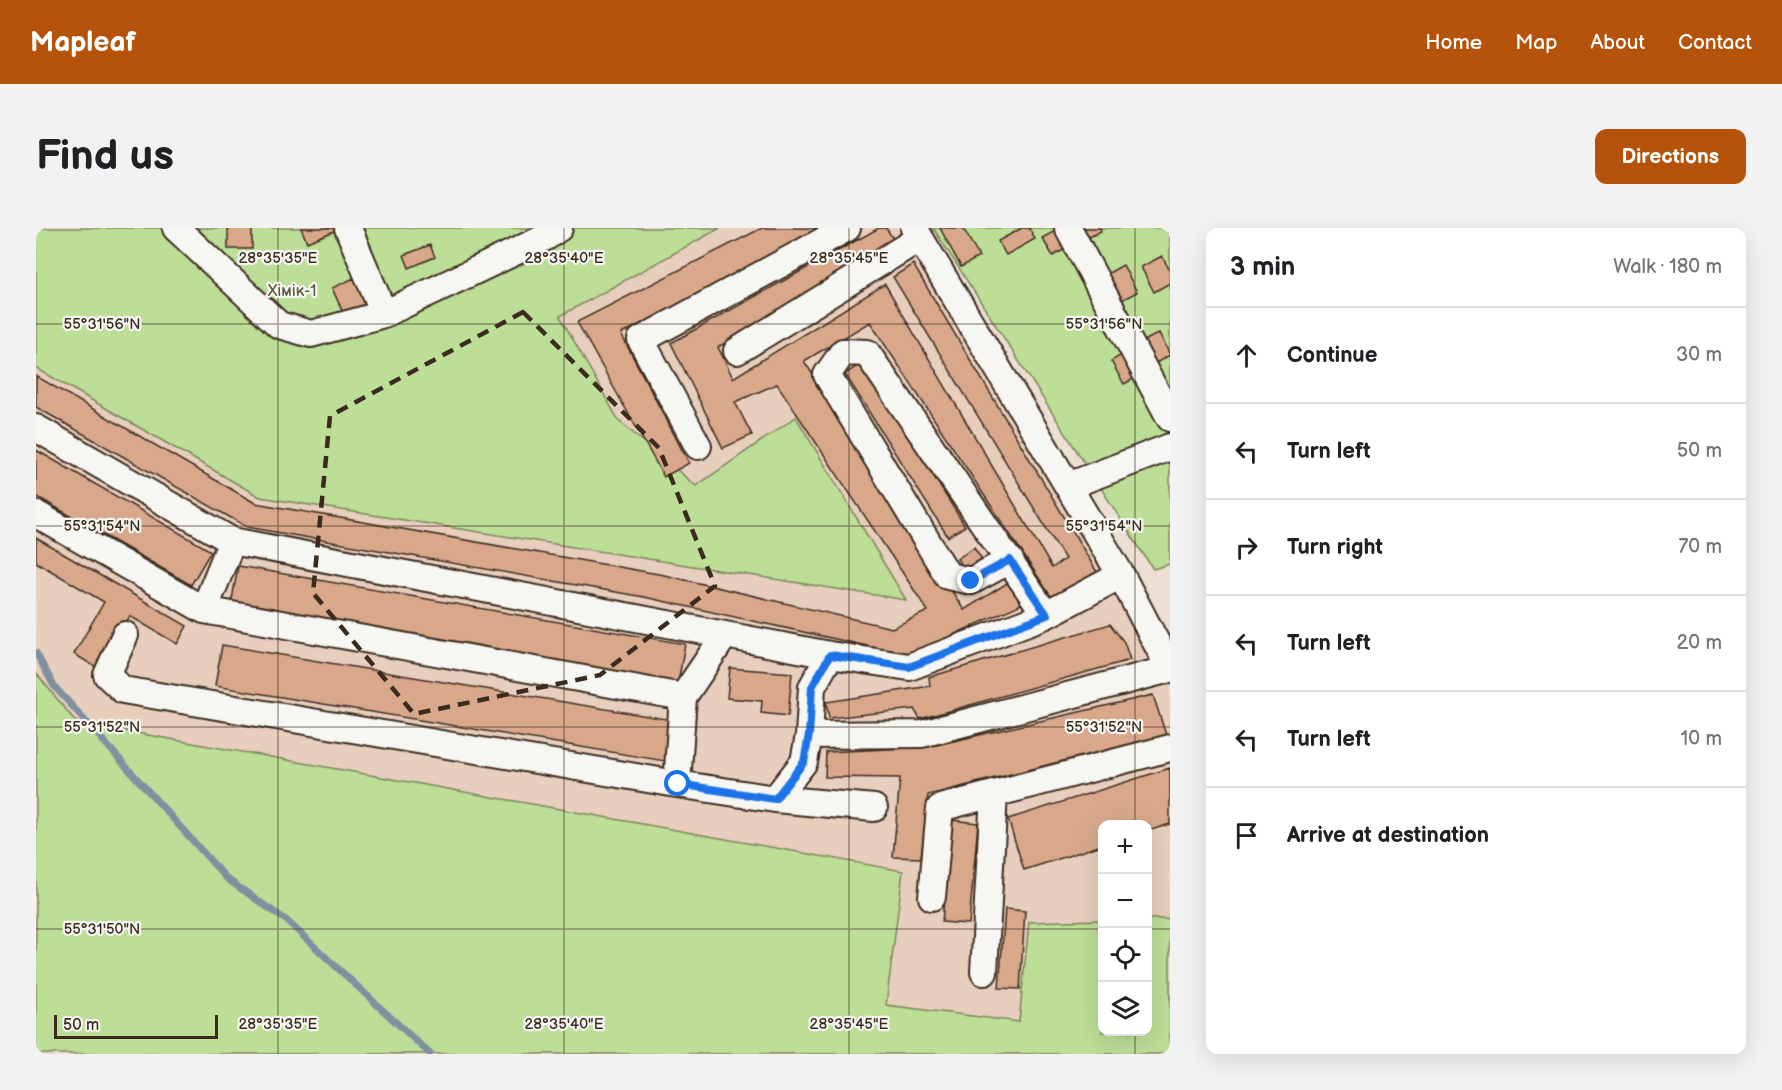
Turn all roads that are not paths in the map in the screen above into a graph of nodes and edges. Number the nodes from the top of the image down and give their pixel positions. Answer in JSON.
{"nodes":[{"id":1,"x":176,"y":228,"type":"edge"},
{"id":2,"x":348,"y":228,"type":"edge"},
{"id":3,"x":847,"y":228,"type":"edge"},
{"id":4,"x":1068,"y":228,"type":"edge"},
{"id":5,"x":549,"y":231,"type":"edge"},
{"id":6,"x":917,"y":233,"type":"edge"},
{"id":7,"x":384,"y":314,"type":"junction"},
{"id":8,"x":736,"y":351,"type":"dead end"},
{"id":9,"x":1170,"y":418,"type":"edge"},
{"id":10,"x":36,"y":428,"type":"edge"},
{"id":11,"x":698,"y":446,"type":"dead end"},
{"id":12,"x":1170,"y":447,"type":"edge"},
{"id":13,"x":1068,"y":486,"type":"junction"},
{"id":14,"x":36,"y":514,"type":"edge"},
{"id":15,"x":232,"y":541,"type":"junction"},
{"id":16,"x":1010,"y":560,"type":"junction"},
{"id":17,"x":1120,"y":575,"type":"junction"},
{"id":18,"x":204,"y":610,"type":"junction"},
{"id":19,"x":1047,"y":615,"type":"junction"},
{"id":20,"x":125,"y":635,"type":"dead end"},
{"id":21,"x":725,"y":635,"type":"junction"},
{"id":22,"x":830,"y":655,"type":"junction"},
{"id":23,"x":1170,"y":669,"type":"edge"},
{"id":24,"x":683,"y":697,"type":"junction"},
{"id":25,"x":809,"y":735,"type":"junction"},
{"id":26,"x":1170,"y":748,"type":"edge"},
{"id":27,"x":678,"y":784,"type":"junction"},
{"id":28,"x":994,"y":794,"type":"junction"},
{"id":29,"x":775,"y":799,"type":"junction"},
{"id":30,"x":874,"y":808,"type":"dead end"},
{"id":31,"x":932,"y":897,"type":"dead end"},
{"id":32,"x":984,"y":972,"type":"dead end"}],
"edges":[{"from":1,"to":7,"type":"street"},
{"from":2,"to":7,"type":"street"},
{"from":3,"to":11,"type":"street"},
{"from":4,"to":9,"type":"street"},
{"from":5,"to":7,"type":"street"},
{"from":6,"to":8,"type":"street"},
{"from":6,"to":13,"type":"street"},
{"from":10,"to":15,"type":"street"},
{"from":12,"to":13,"type":"street"},
{"from":13,"to":17,"type":"street"},
{"from":14,"to":18,"type":"street"},
{"from":15,"to":18,"type":"street"},
{"from":15,"to":21,"type":"street"},
{"from":16,"to":16,"type":"street"},
{"from":16,"to":19,"type":"street"},
{"from":17,"to":19,"type":"street"},
{"from":17,"to":23,"type":"street"},
{"from":18,"to":24,"type":"street"},
{"from":19,"to":22,"type":"street"},
{"from":20,"to":27,"type":"street"},
{"from":21,"to":22,"type":"street"},
{"from":21,"to":24,"type":"street"},
{"from":22,"to":25,"type":"street"},
{"from":23,"to":25,"type":"street"},
{"from":24,"to":27,"type":"street"},
{"from":25,"to":29,"type":"street"},
{"from":26,"to":28,"type":"street"},
{"from":27,"to":29,"type":"street"},
{"from":28,"to":31,"type":"street"},
{"from":28,"to":32,"type":"street"},
{"from":29,"to":30,"type":"street"}]}
